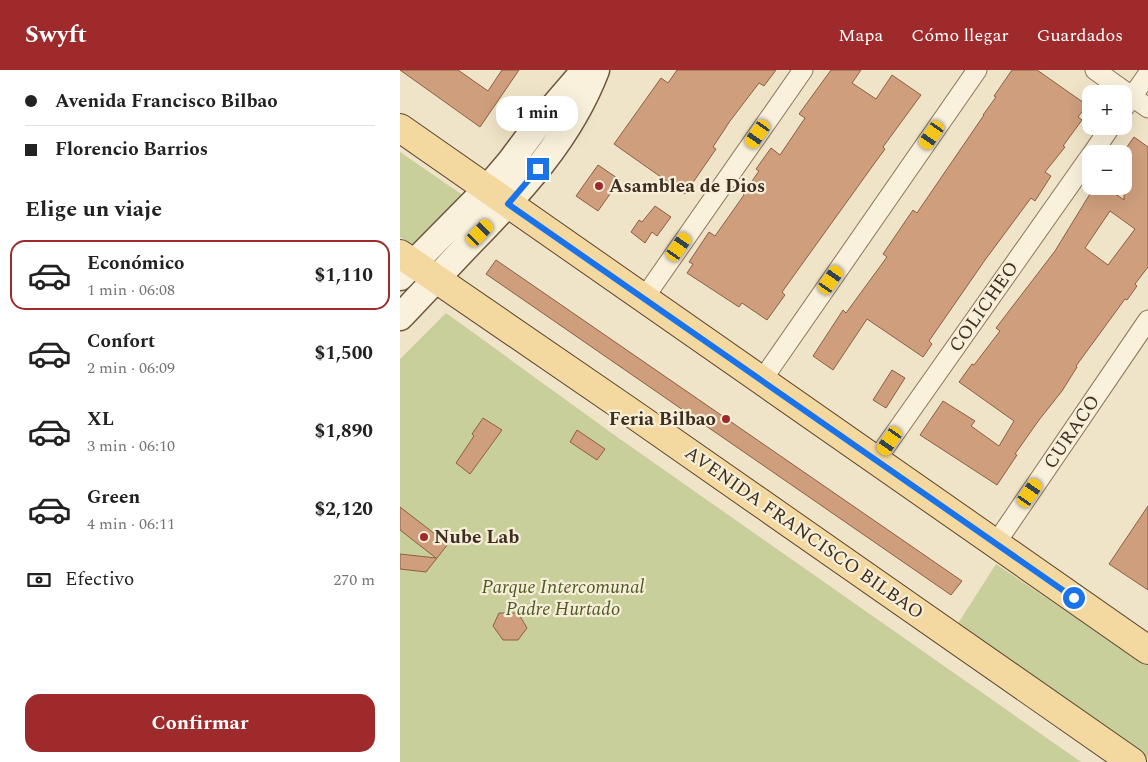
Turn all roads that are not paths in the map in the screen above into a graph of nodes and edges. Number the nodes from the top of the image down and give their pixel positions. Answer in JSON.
{"nodes":[{"id":1,"x":585,"y":70,"type":"edge"},
{"id":2,"x":596,"y":70,"type":"edge"},
{"id":3,"x":803,"y":70,"type":"edge"},
{"id":4,"x":977,"y":70,"type":"edge"},
{"id":5,"x":1095,"y":70,"type":"edge"},
{"id":6,"x":1148,"y":74,"type":"edge"},
{"id":7,"x":1110,"y":85,"type":"edge"},
{"id":8,"x":1132,"y":96,"type":"edge"},
{"id":9,"x":1132,"y":103,"type":"edge"},
{"id":10,"x":1148,"y":108,"type":"edge"},
{"id":11,"x":400,"y":128,"type":"edge"},
{"id":12,"x":1082,"y":168,"type":"edge"},
{"id":13,"x":498,"y":196,"type":"junction"},
{"id":14,"x":404,"y":265,"type":"edge"},
{"id":15,"x":436,"y":279,"type":"junction"},
{"id":16,"x":644,"y":298,"type":"junction"},
{"id":17,"x":400,"y":317,"type":"edge"},
{"id":18,"x":1148,"y":320,"type":"edge"},
{"id":19,"x":762,"y":380,"type":"junction"},
{"id":20,"x":876,"y":460,"type":"junction"},
{"id":21,"x":996,"y":543,"type":"junction"},
{"id":22,"x":1148,"y":650,"type":"edge"},
{"id":23,"x":1132,"y":762,"type":"edge"}],
"edges":[{"from":1,"to":13,"type":"main road"},
{"from":2,"to":13,"type":"main road"},
{"from":3,"to":16,"type":"street"},
{"from":4,"to":19,"type":"street"},
{"from":5,"to":7,"type":"street"},
{"from":6,"to":8,"type":"street"},
{"from":9,"to":10,"type":"street"},
{"from":11,"to":13,"type":"main road"},
{"from":12,"to":20,"type":"street","name":"COLICHEO"},
{"from":13,"to":14,"type":"main road"},
{"from":13,"to":15,"type":"main road"},
{"from":13,"to":16,"type":"main road"},
{"from":14,"to":15,"type":"main road","name":"AVENIDA FRANCISCO BILBAO"},
{"from":15,"to":17,"type":"main road"},
{"from":15,"to":23,"type":"main road","name":"AVENIDA FRANCISCO BILBAO"},
{"from":16,"to":19,"type":"main road"},
{"from":18,"to":21,"type":"street","name":"CURACO"},
{"from":19,"to":20,"type":"main road"},
{"from":20,"to":21,"type":"main road"},
{"from":21,"to":22,"type":"main road"}]}
